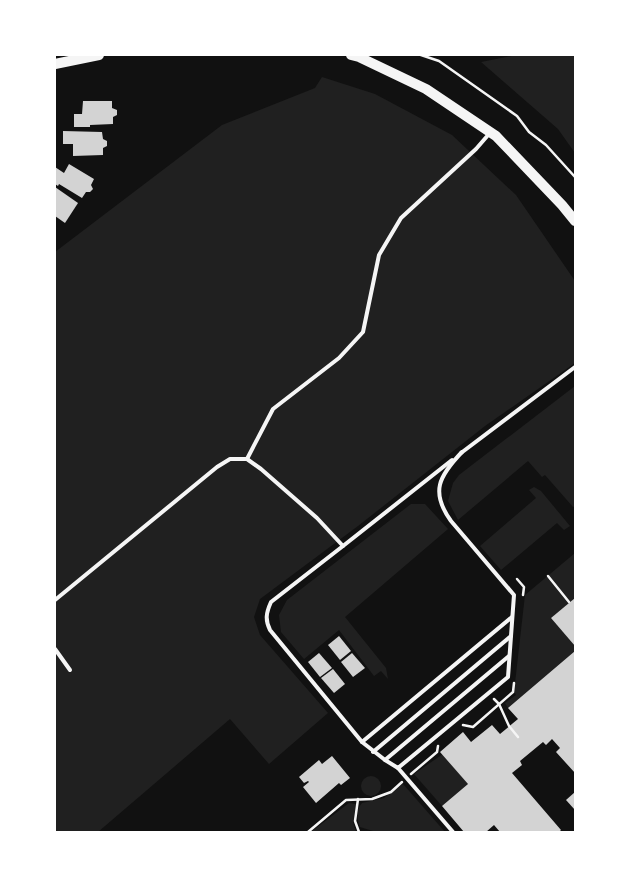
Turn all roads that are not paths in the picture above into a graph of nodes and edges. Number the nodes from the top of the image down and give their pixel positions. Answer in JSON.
{"nodes":[{"id":1,"x":99,"y":55,"type":"edge"},
{"id":2,"x":351,"y":55,"type":"edge"},
{"id":3,"x":55,"y":64,"type":"edge"},
{"id":4,"x":490,"y":132,"type":"junction"},
{"id":5,"x":575,"y":221,"type":"edge"},
{"id":6,"x":575,"y":367,"type":"edge"},
{"id":7,"x":462,"y":452,"type":"junction"},
{"id":8,"x":247,"y":459,"type":"junction"},
{"id":9,"x":343,"y":546,"type":"junction"},
{"id":10,"x":55,"y":600,"type":"edge"},
{"id":11,"x":512,"y":617,"type":"junction"},
{"id":12,"x":511,"y":636,"type":"junction"},
{"id":13,"x":55,"y":649,"type":"edge"},
{"id":14,"x":510,"y":656,"type":"junction"},
{"id":15,"x":70,"y":670,"type":"dead end"},
{"id":16,"x":362,"y":742,"type":"junction"},
{"id":17,"x":373,"y":752,"type":"junction"},
{"id":18,"x":385,"y":760,"type":"junction"},
{"id":19,"x":398,"y":768,"type":"junction"},
{"id":20,"x":453,"y":832,"type":"edge"}],
"edges":[{"from":1,"to":3,"type":"main road"},
{"from":2,"to":4,"type":"main road"},
{"from":4,"to":5,"type":"main road"},
{"from":4,"to":8,"type":"lane"},
{"from":6,"to":7,"type":"lane"},
{"from":7,"to":9,"type":"lane"},
{"from":7,"to":11,"type":"lane"},
{"from":8,"to":9,"type":"lane"},
{"from":8,"to":10,"type":"lane"},
{"from":9,"to":16,"type":"lane"},
{"from":11,"to":12,"type":"lane"},
{"from":11,"to":16,"type":"lane"},
{"from":12,"to":14,"type":"lane"},
{"from":12,"to":17,"type":"lane"},
{"from":13,"to":15,"type":"lane"},
{"from":14,"to":18,"type":"lane"},
{"from":14,"to":19,"type":"lane"},
{"from":16,"to":17,"type":"lane"},
{"from":17,"to":18,"type":"lane"},
{"from":18,"to":19,"type":"lane"},
{"from":19,"to":20,"type":"lane"}]}
